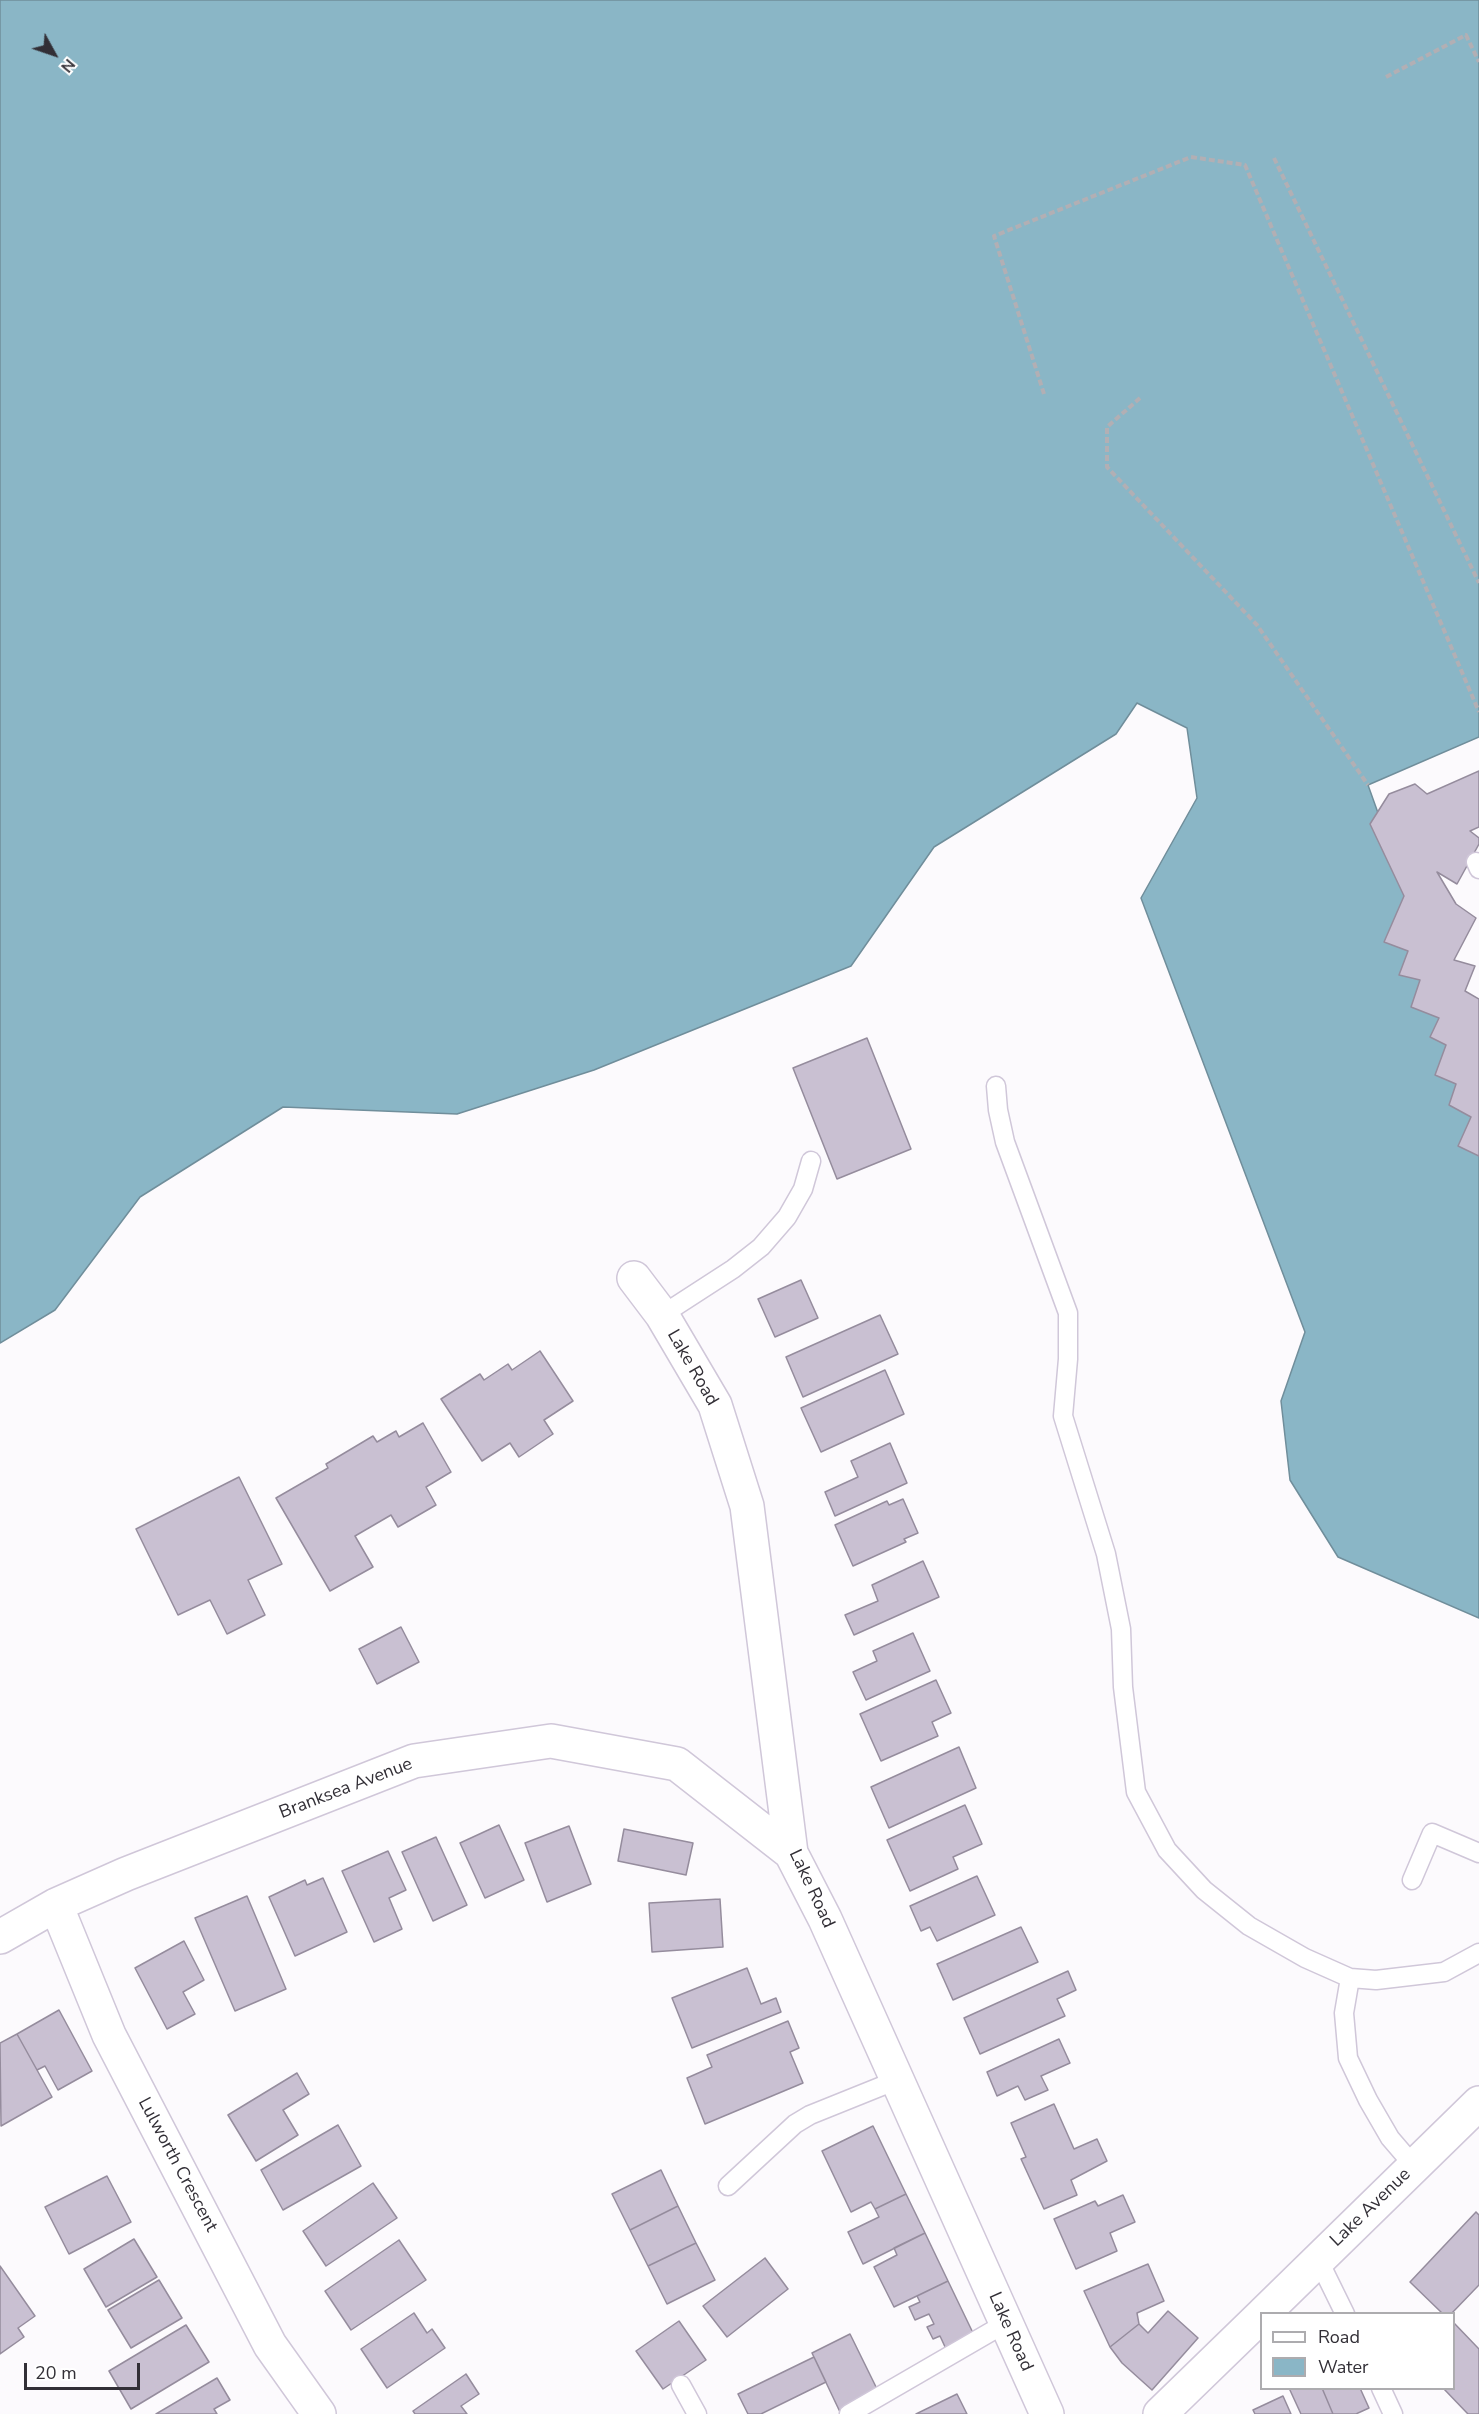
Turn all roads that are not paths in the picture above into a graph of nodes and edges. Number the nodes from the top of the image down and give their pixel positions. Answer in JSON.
{"nodes":[{"id":1,"x":996,"y":1086,"type":"dead end"},
{"id":2,"x":811,"y":1161,"type":"dead end"},
{"id":3,"x":634,"y":1278,"type":"dead end"},
{"id":4,"x":662,"y":1315,"type":"junction"},
{"id":5,"x":791,"y":1853,"type":"junction"},
{"id":6,"x":1479,"y":1853,"type":"edge"},
{"id":7,"x":1412,"y":1880,"type":"dead end"},
{"id":8,"x":56,"y":1905,"type":"junction"},
{"id":9,"x":0,"y":1936,"type":"edge"},
{"id":10,"x":1479,"y":1953,"type":"edge"},
{"id":11,"x":1350,"y":1978,"type":"junction"},
{"id":12,"x":897,"y":2080,"type":"junction"},
{"id":13,"x":1479,"y":2103,"type":"edge"},
{"id":14,"x":1414,"y":2166,"type":"junction"},
{"id":15,"x":728,"y":2186,"type":"dead end"},
{"id":16,"x":1318,"y":2259,"type":"junction"},
{"id":17,"x":1264,"y":2312,"type":"edge"},
{"id":18,"x":1344,"y":2312,"type":"edge"},
{"id":19,"x":1260,"y":2316,"type":"edge"},
{"id":20,"x":1006,"y":2323,"type":"junction"},
{"id":21,"x":681,"y":2385,"type":"dead end"},
{"id":22,"x":1382,"y":2390,"type":"edge"},
{"id":23,"x":319,"y":2414,"type":"edge"},
{"id":24,"x":697,"y":2414,"type":"edge"},
{"id":25,"x":849,"y":2414,"type":"edge"},
{"id":26,"x":1047,"y":2414,"type":"edge"},
{"id":27,"x":1160,"y":2414,"type":"edge"},
{"id":28,"x":1393,"y":2414,"type":"edge"}],
"edges":[{"from":1,"to":11,"type":"lane"},
{"from":2,"to":4,"type":"lane"},
{"from":3,"to":4,"type":"street","name":"Lake Road"},
{"from":4,"to":5,"type":"street","name":"Lake Road"},
{"from":5,"to":8,"type":"street","name":"Branksea Avenue"},
{"from":5,"to":12,"type":"street","name":"Lake Road"},
{"from":6,"to":7,"type":"lane"},
{"from":8,"to":9,"type":"street","name":"Branksea Avenue"},
{"from":8,"to":23,"type":"street","name":"Lulworth Crescent"},
{"from":10,"to":11,"type":"lane"},
{"from":11,"to":14,"type":"lane"},
{"from":12,"to":15,"type":"lane"},
{"from":12,"to":20,"type":"street","name":"Lake Road"},
{"from":13,"to":14,"type":"street","name":"Lake Avenue"},
{"from":14,"to":16,"type":"street","name":"Lake Avenue"},
{"from":16,"to":17,"type":"street","name":"Lake Avenue"},
{"from":16,"to":18,"type":"lane"},
{"from":19,"to":27,"type":"street","name":"Lake Avenue"},
{"from":20,"to":25,"type":"lane"},
{"from":20,"to":26,"type":"street","name":"Lake Road"},
{"from":21,"to":24,"type":"lane"},
{"from":22,"to":28,"type":"lane"}]}
